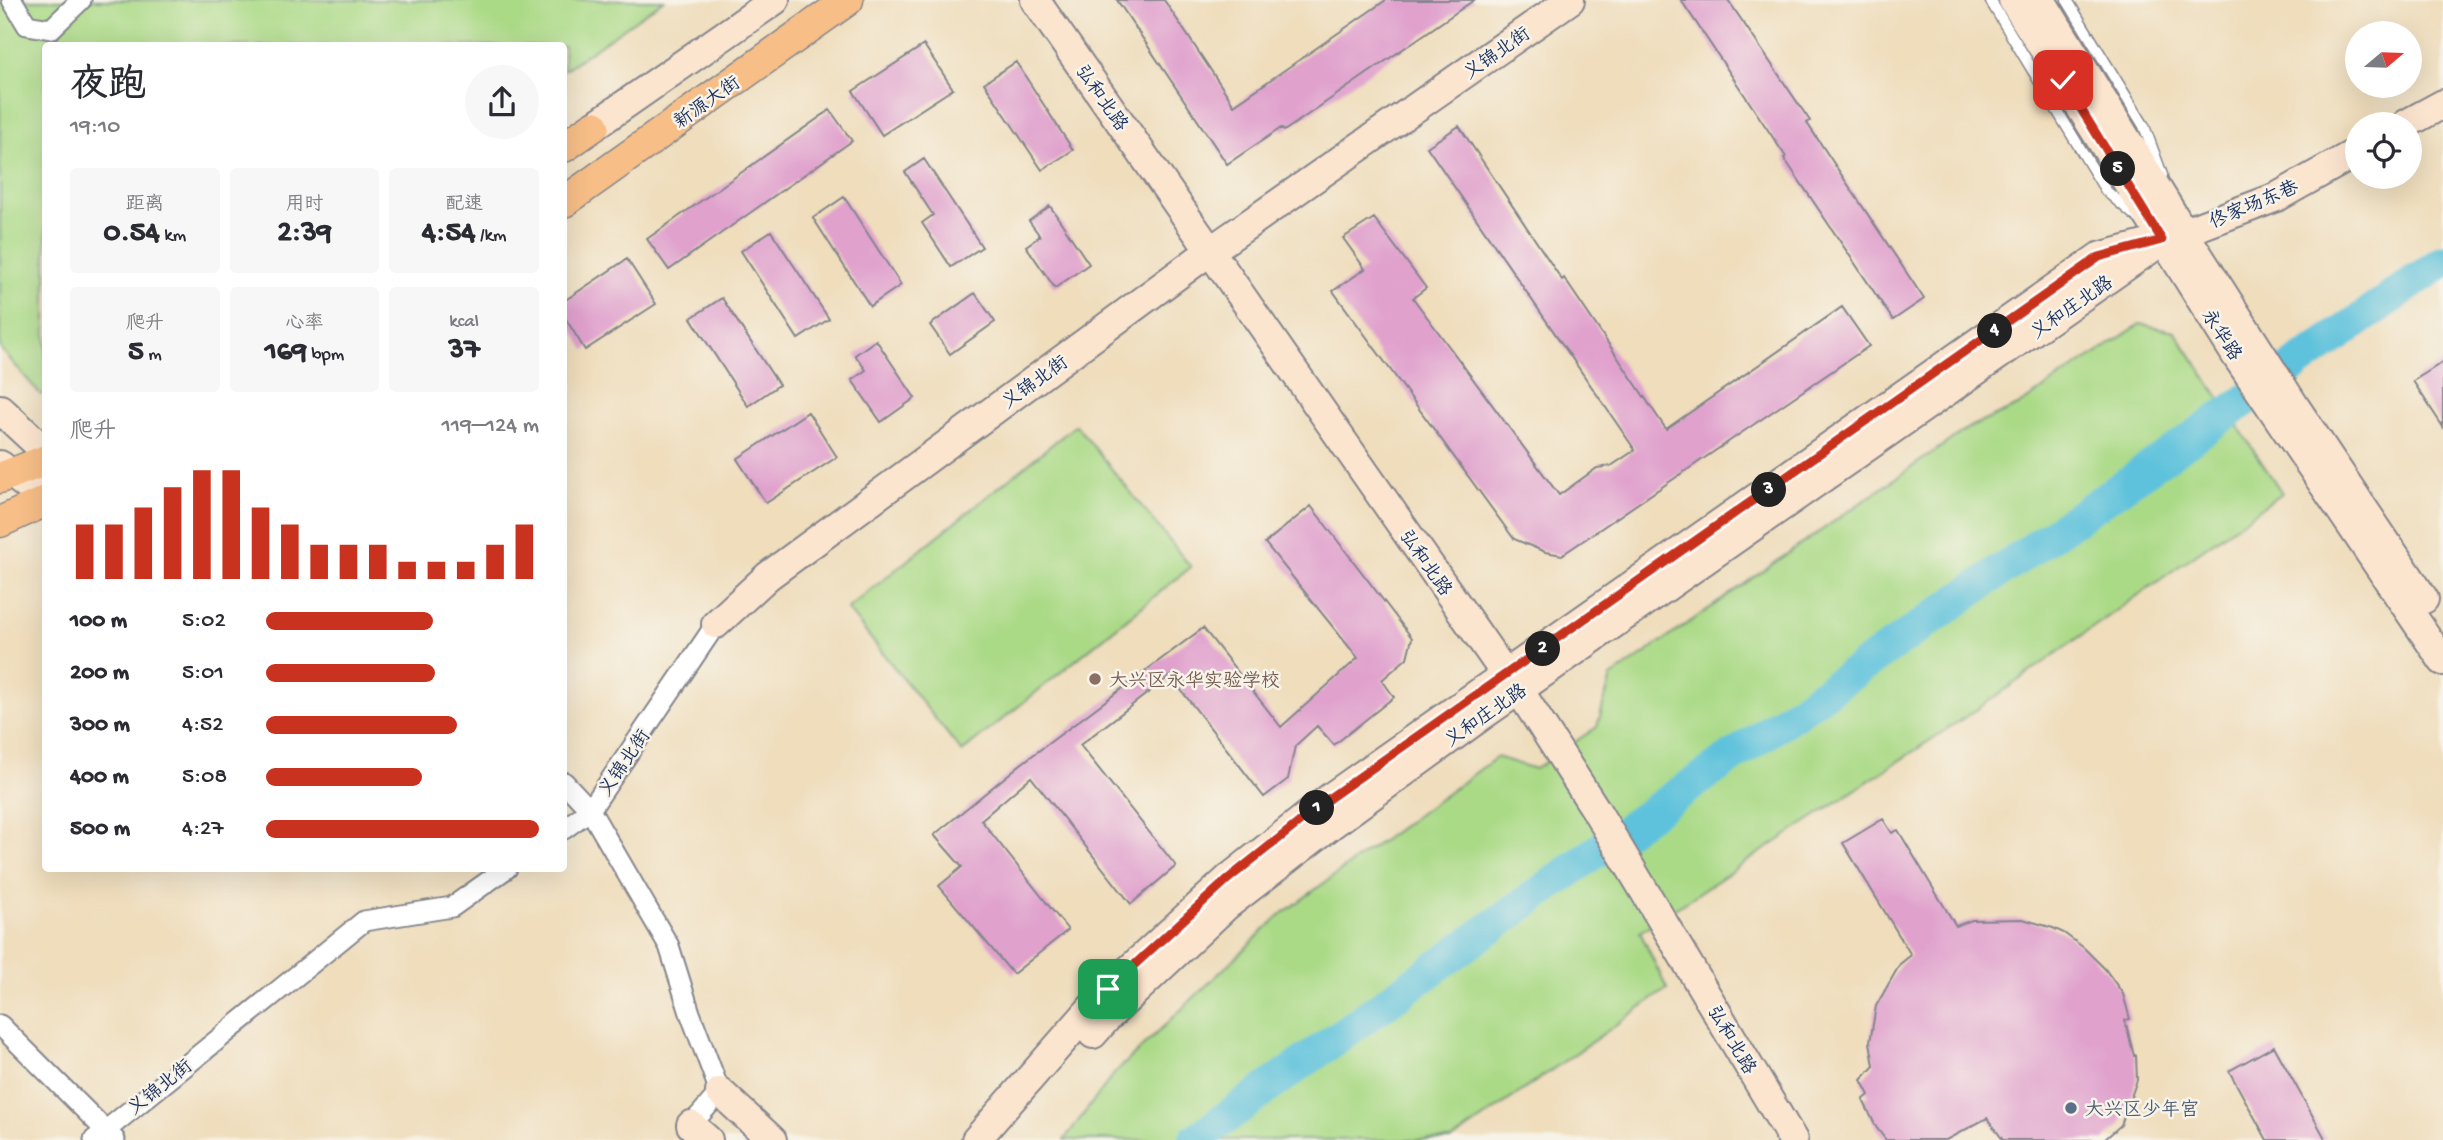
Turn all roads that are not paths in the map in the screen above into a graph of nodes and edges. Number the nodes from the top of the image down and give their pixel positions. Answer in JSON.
{"nodes":[{"id":1,"x":12,"y":0,"type":"edge"},
{"id":2,"x":81,"y":0,"type":"edge"},
{"id":3,"x":775,"y":0,"type":"edge"},
{"id":4,"x":848,"y":0,"type":"edge"},
{"id":5,"x":1035,"y":0,"type":"edge"},
{"id":6,"x":1570,"y":0,"type":"edge"},
{"id":7,"x":1990,"y":0,"type":"edge"},
{"id":8,"x":2013,"y":0,"type":"edge"},
{"id":9,"x":2041,"y":0,"type":"edge"},
{"id":10,"x":2067,"y":0,"type":"edge"},
{"id":11,"x":2443,"y":104,"type":"edge"},
{"id":12,"x":2422,"y":115,"type":"edge"},
{"id":13,"x":594,"y":126,"type":"joint"},
{"id":14,"x":567,"y":145,"type":"edge"},
{"id":15,"x":2345,"y":159,"type":"edge"},
{"id":16,"x":567,"y":200,"type":"edge"},
{"id":17,"x":2173,"y":235,"type":"junction"},
{"id":18,"x":1210,"y":251,"type":"junction"},
{"id":19,"x":0,"y":409,"type":"edge"},
{"id":20,"x":2288,"y":413,"type":"junction"},
{"id":21,"x":42,"y":448,"type":"edge"},
{"id":22,"x":42,"y":461,"type":"edge"},
{"id":23,"x":3,"y":472,"type":"edge"},
{"id":24,"x":42,"y":498,"type":"edge"},
{"id":25,"x":42,"y":503,"type":"edge"},
{"id":26,"x":0,"y":522,"type":"edge"},
{"id":27,"x":716,"y":624,"type":"joint"},
{"id":28,"x":2443,"y":628,"type":"edge"},
{"id":29,"x":2443,"y":661,"type":"edge"},
{"id":30,"x":1513,"y":682,"type":"junction"},
{"id":31,"x":567,"y":785,"type":"edge"},
{"id":32,"x":590,"y":810,"type":"junction"},
{"id":33,"x":567,"y":827,"type":"edge"},
{"id":34,"x":501,"y":872,"type":"edge"},
{"id":35,"x":0,"y":1025,"type":"edge"},
{"id":36,"x":720,"y":1092,"type":"junction"},
{"id":37,"x":699,"y":1132,"type":"edge"},
{"id":38,"x":105,"y":1137,"type":"edge"},
{"id":39,"x":772,"y":1140,"type":"edge"},
{"id":40,"x":976,"y":1140,"type":"edge"},
{"id":41,"x":1000,"y":1140,"type":"edge"},
{"id":42,"x":1793,"y":1140,"type":"edge"}],
"edges":[{"from":1,"to":2,"type":"street"},
{"from":3,"to":13,"type":"main road"},
{"from":4,"to":16,"type":"main road","name":"新源大街"},
{"from":5,"to":18,"type":"main road","name":"弘和北路"},
{"from":6,"to":18,"type":"main road","name":"义锦北街"},
{"from":7,"to":17,"type":"lane"},
{"from":8,"to":17,"type":"main road","name":"永华路"},
{"from":9,"to":17,"type":"main road","name":"永华路"},
{"from":10,"to":17,"type":"lane"},
{"from":11,"to":12,"type":"main road"},
{"from":13,"to":14,"type":"main road"},
{"from":15,"to":17,"type":"main road","name":"佟家场东巷"},
{"from":17,"to":20,"type":"main road","name":"永华路"},
{"from":17,"to":30,"type":"main road","name":"义和庄北路"},
{"from":18,"to":27,"type":"main road","name":"义锦北街"},
{"from":18,"to":30,"type":"main road","name":"弘和北路"},
{"from":19,"to":21,"type":"main road"},
{"from":20,"to":28,"type":"main road","name":"永华路"},
{"from":20,"to":29,"type":"main road","name":"永华路"},
{"from":22,"to":23,"type":"main road"},
{"from":23,"to":24,"type":"main road"},
{"from":25,"to":26,"type":"main road"},
{"from":27,"to":32,"type":"street","name":"义锦北街"},
{"from":30,"to":40,"type":"main road","name":"义和庄北路"},
{"from":30,"to":41,"type":"main road","name":"义和庄北路"},
{"from":30,"to":42,"type":"main road","name":"弘和北路"},
{"from":31,"to":32,"type":"street"},
{"from":32,"to":33,"type":"street","name":"义锦北街"},
{"from":32,"to":36,"type":"street"},
{"from":34,"to":38,"type":"street","name":"义锦北街"},
{"from":35,"to":38,"type":"street"},
{"from":36,"to":37,"type":"street"},
{"from":36,"to":39,"type":"main road"}]}
